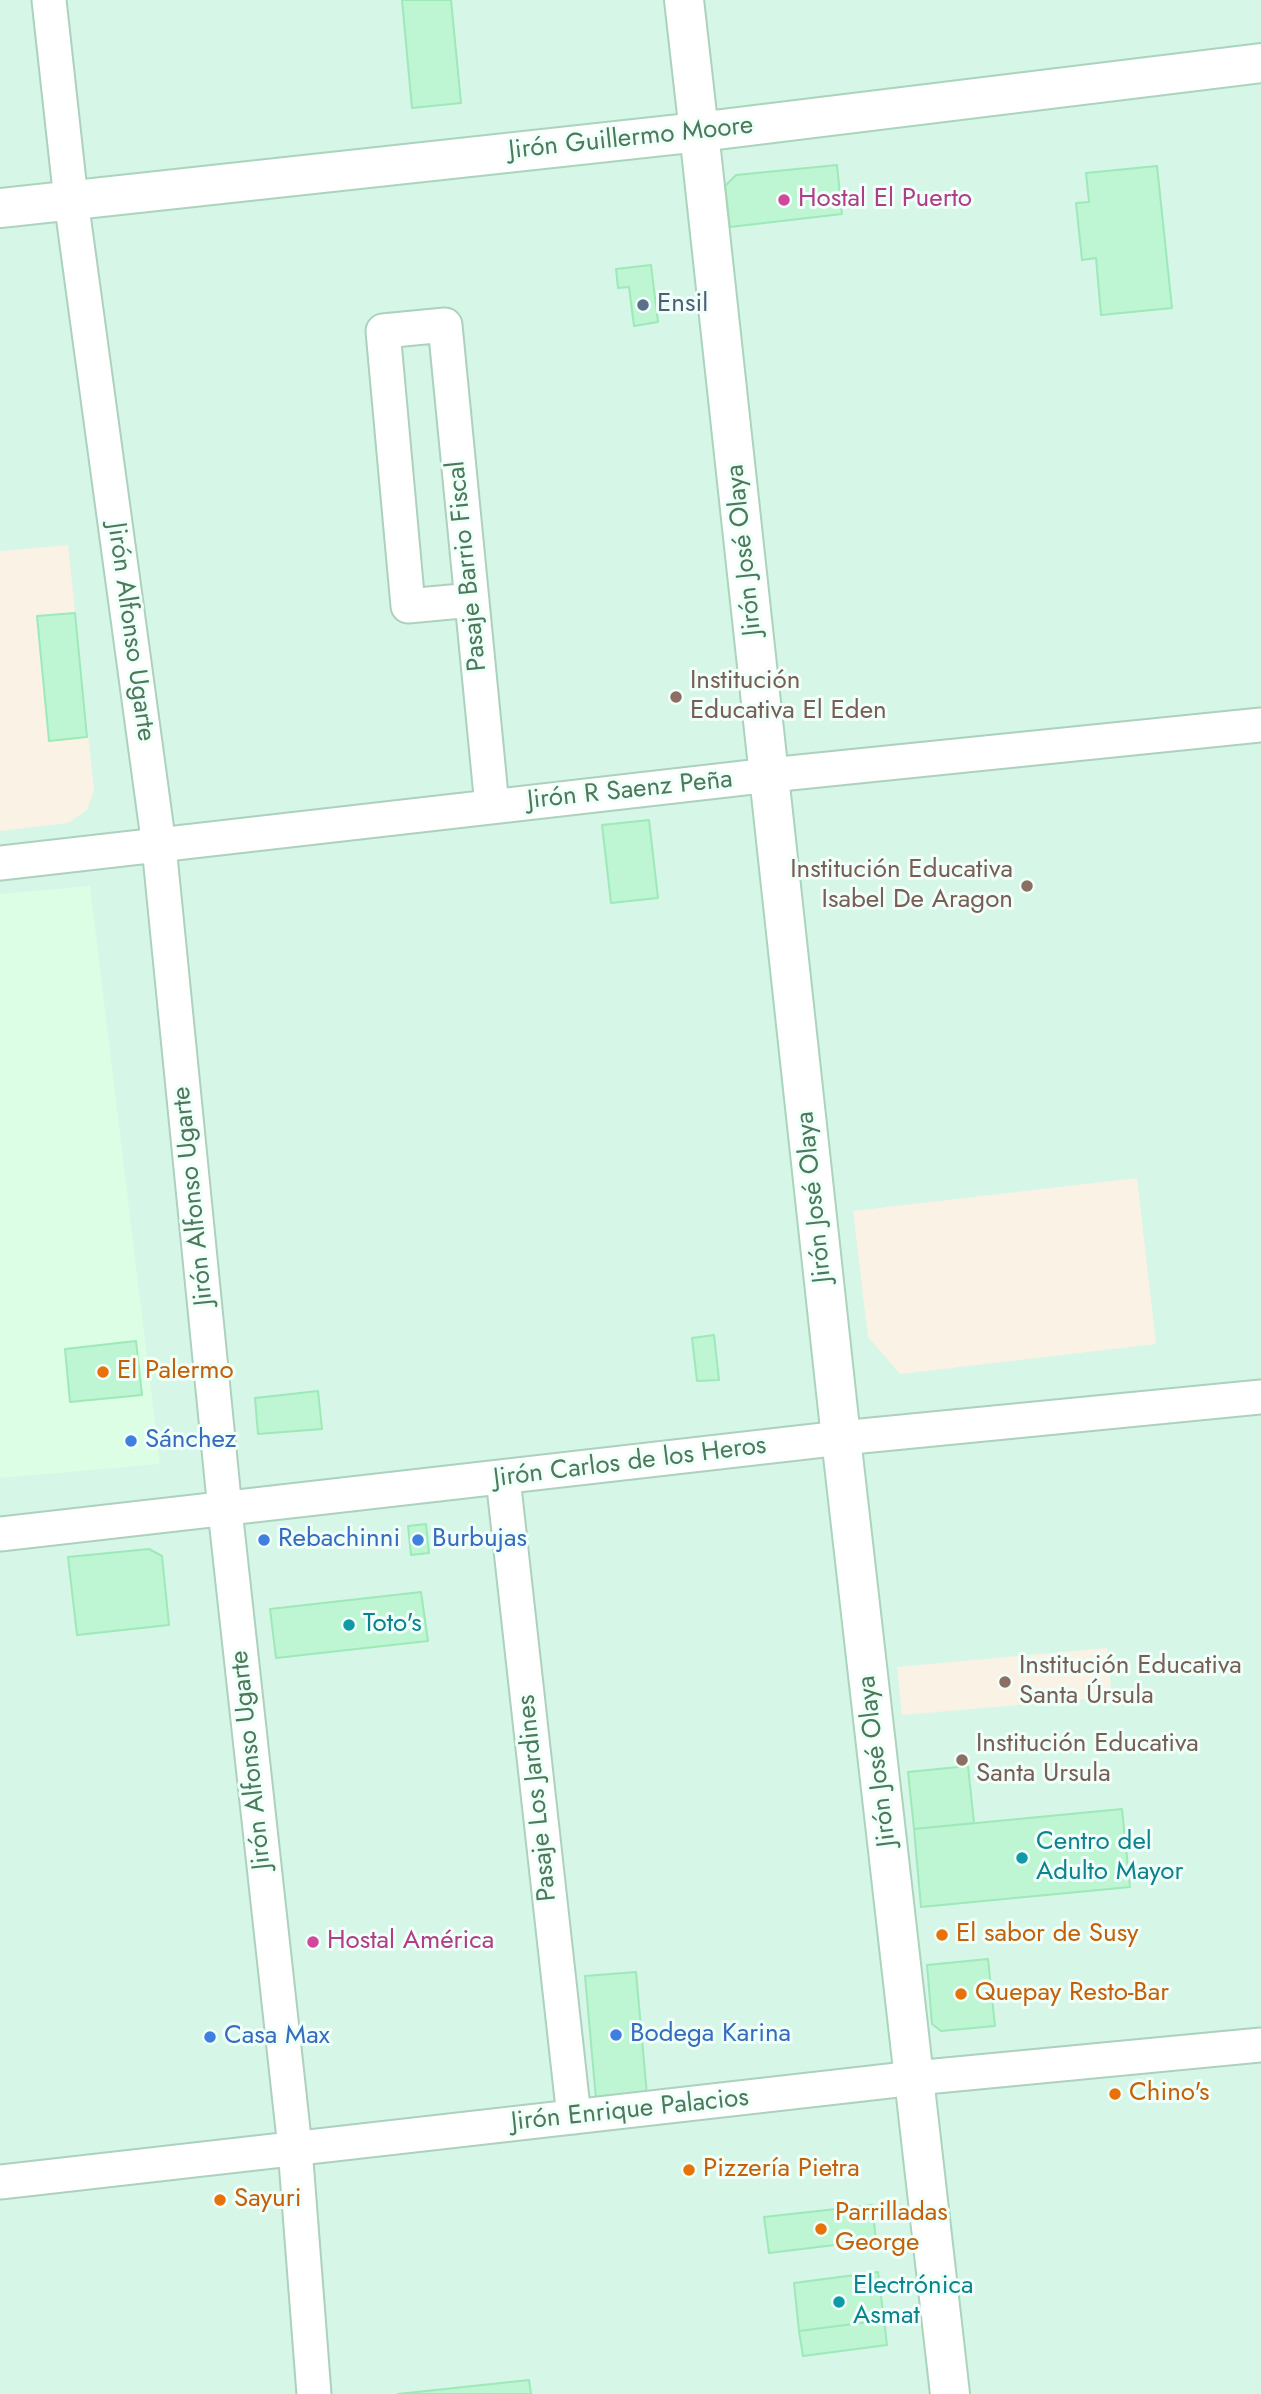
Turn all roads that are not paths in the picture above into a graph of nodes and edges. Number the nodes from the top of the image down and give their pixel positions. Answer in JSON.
{"nodes":[{"id":1,"x":49,"y":0,"type":"edge"},
{"id":2,"x":684,"y":0,"type":"edge"},
{"id":3,"x":1261,"y":63,"type":"edge"},
{"id":4,"x":699,"y":132,"type":"junction"},
{"id":5,"x":71,"y":200,"type":"junction"},
{"id":6,"x":0,"y":208,"type":"edge"},
{"id":7,"x":472,"y":600,"type":"junction"},
{"id":8,"x":1261,"y":725,"type":"edge"},
{"id":9,"x":770,"y":775,"type":"junction"},
{"id":10,"x":492,"y":806,"type":"junction"},
{"id":11,"x":159,"y":846,"type":"junction"},
{"id":12,"x":0,"y":863,"type":"edge"},
{"id":13,"x":1261,"y":1397,"type":"edge"},
{"id":14,"x":841,"y":1438,"type":"junction"},
{"id":15,"x":503,"y":1478,"type":"junction"},
{"id":16,"x":226,"y":1510,"type":"junction"},
{"id":17,"x":0,"y":1534,"type":"edge"},
{"id":18,"x":1261,"y":2045,"type":"edge"},
{"id":19,"x":915,"y":2078,"type":"junction"},
{"id":20,"x":574,"y":2117,"type":"junction"},
{"id":21,"x":295,"y":2148,"type":"junction"},
{"id":22,"x":0,"y":2182,"type":"edge"},
{"id":23,"x":314,"y":2394,"type":"edge"},
{"id":24,"x":950,"y":2394,"type":"edge"}],
"edges":[{"from":1,"to":5,"type":"street","name":"Jirón Alfonso Ugarte"},
{"from":2,"to":4,"type":"main road","name":"Jirón José Olaya"},
{"from":3,"to":4,"type":"main road","name":"Jirón Guillermo Moore"},
{"from":4,"to":5,"type":"main road","name":"Jirón Guillermo Moore"},
{"from":4,"to":9,"type":"main road","name":"Jirón José Olaya"},
{"from":5,"to":6,"type":"main road","name":"Jirón Guillermo Moore"},
{"from":5,"to":11,"type":"street","name":"Jirón Alfonso Ugarte"},
{"from":7,"to":7,"type":"street","name":"Pasaje Barrio Fiscal"},
{"from":7,"to":10,"type":"street","name":"Pasaje Barrio Fiscal"},
{"from":8,"to":9,"type":"street","name":"Jirón R Saenz Peña"},
{"from":9,"to":10,"type":"street","name":"Jirón R Saenz Peña"},
{"from":9,"to":14,"type":"main road","name":"Jirón José Olaya"},
{"from":10,"to":11,"type":"street","name":"Jirón R Saenz Peña"},
{"from":11,"to":12,"type":"street","name":"Jirón R Saenz Peña"},
{"from":11,"to":16,"type":"street","name":"Jirón Alfonso Ugarte"},
{"from":13,"to":14,"type":"street","name":"Jirón Carlos de los Heros"},
{"from":14,"to":15,"type":"street","name":"Jirón Carlos de los Heros"},
{"from":14,"to":19,"type":"main road","name":"Jirón José Olaya"},
{"from":15,"to":16,"type":"street","name":"Jirón Carlos de los Heros"},
{"from":15,"to":20,"type":"street","name":"Pasaje Los Jardines"},
{"from":16,"to":17,"type":"street","name":"Jirón Carlos de los Heros"},
{"from":16,"to":21,"type":"street","name":"Jirón Alfonso Ugarte"},
{"from":18,"to":19,"type":"street","name":"Jirón Enrique Palacios"},
{"from":19,"to":20,"type":"street","name":"Jirón Enrique Palacios"},
{"from":19,"to":24,"type":"main road","name":"Jirón José Olaya"},
{"from":20,"to":21,"type":"street","name":"Jirón Enrique Palacios"},
{"from":21,"to":22,"type":"street","name":"Jirón Enrique Palacios"},
{"from":21,"to":23,"type":"street","name":"Jirón Alfonso Ugarte"}]}
